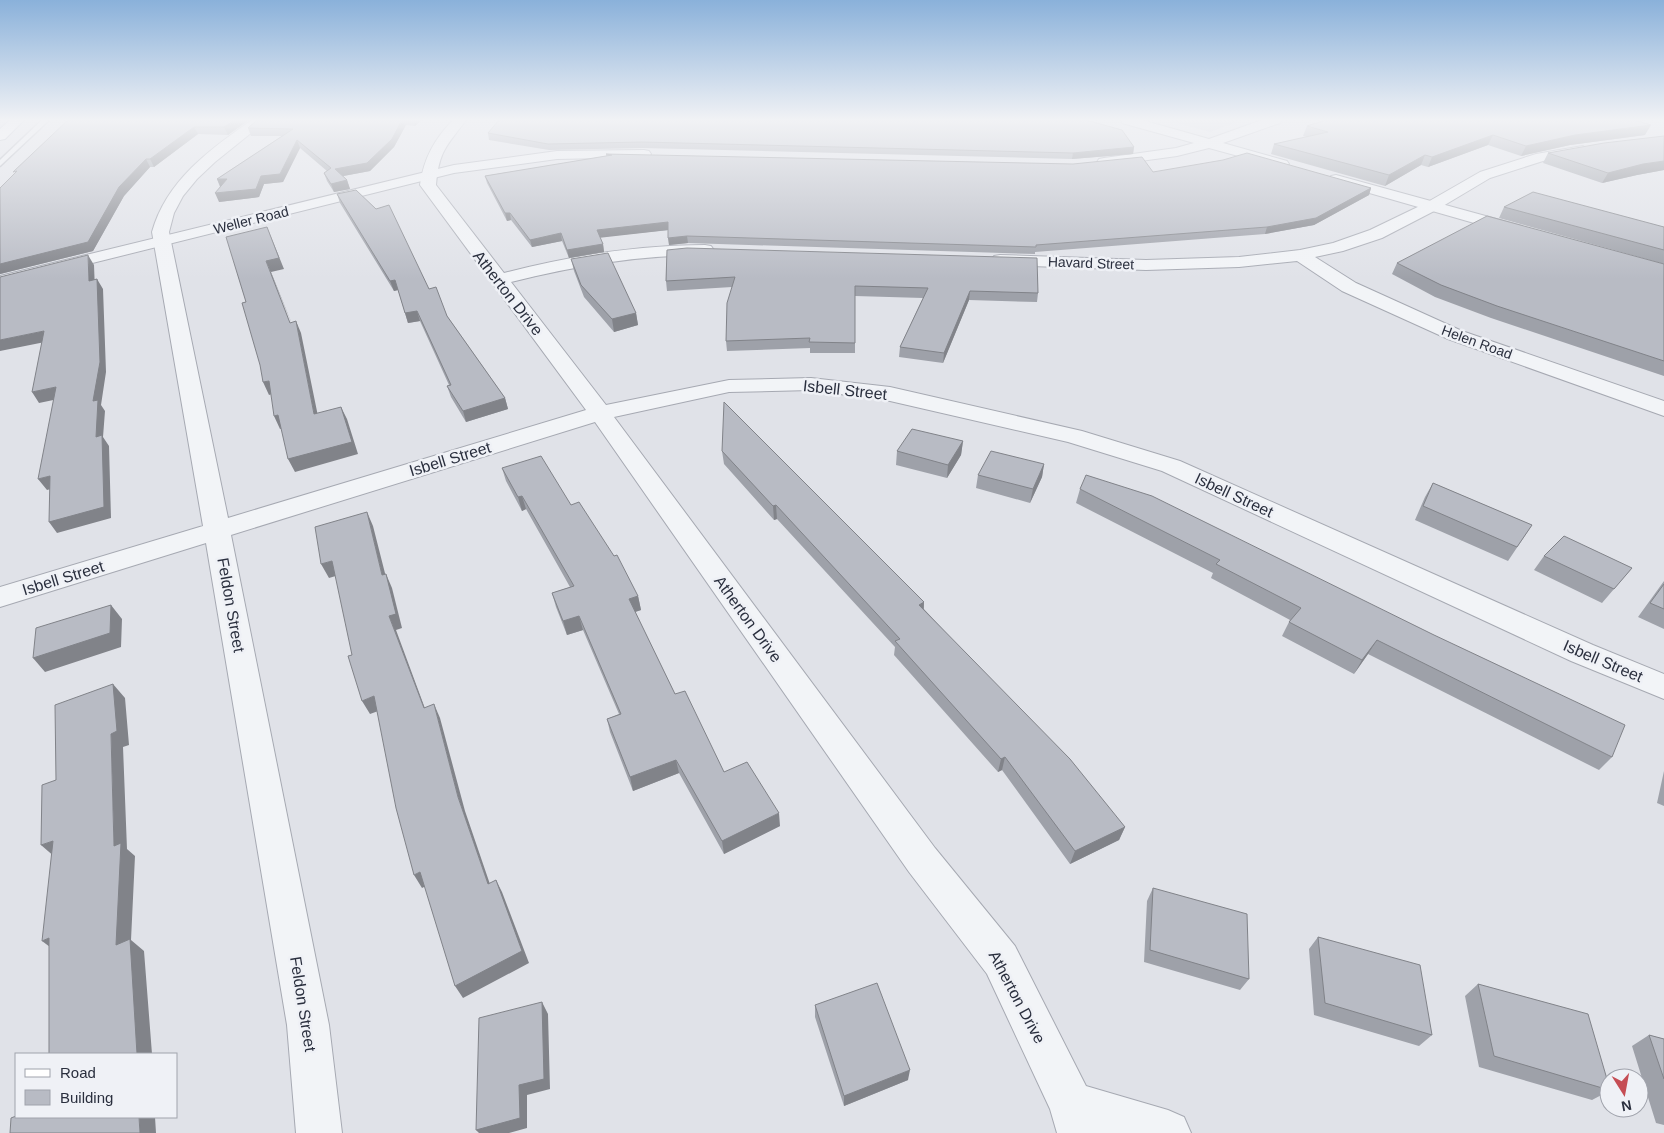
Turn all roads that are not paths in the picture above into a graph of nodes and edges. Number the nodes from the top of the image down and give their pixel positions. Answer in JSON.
{"nodes":[{"id":1,"x":195,"y":173,"type":"edge"},
{"id":2,"x":429,"y":173,"type":"edge"},
{"id":3,"x":440,"y":173,"type":"edge"},
{"id":4,"x":1492,"y":173,"type":"edge"},
{"id":5,"x":1317,"y":174,"type":"edge"},
{"id":6,"x":428,"y":176,"type":"junction"},
{"id":7,"x":1432,"y":206,"type":"junction"},
{"id":8,"x":1534,"y":235,"type":"edge"},
{"id":9,"x":159,"y":242,"type":"junction"},
{"id":10,"x":718,"y":251,"type":"edge"},
{"id":11,"x":1300,"y":255,"type":"junction"},
{"id":12,"x":986,"y":260,"type":"edge"},
{"id":13,"x":499,"y":280,"type":"junction"},
{"id":14,"x":0,"y":281,"type":"edge"},
{"id":15,"x":1664,"y":409,"type":"edge"},
{"id":16,"x":600,"y":413,"type":"junction"},
{"id":17,"x":218,"y":530,"type":"junction"},
{"id":18,"x":0,"y":598,"type":"edge"},
{"id":19,"x":1664,"y":687,"type":"edge"},
{"id":20,"x":1076,"y":1118,"type":"edge"},
{"id":21,"x":319,"y":1133,"type":"edge"},
{"id":22,"x":1168,"y":1133,"type":"edge"}],
"edges":[{"from":1,"to":9,"type":"street","name":"Feldon Street"},
{"from":2,"to":6,"type":"street"},
{"from":3,"to":6,"type":"street","name":"Weller Road"},
{"from":4,"to":7,"type":"street","name":"Havard Street"},
{"from":5,"to":7,"type":"street"},
{"from":6,"to":9,"type":"street","name":"Weller Road"},
{"from":6,"to":13,"type":"street","name":"Atherton Drive"},
{"from":7,"to":8,"type":"street"},
{"from":7,"to":11,"type":"street","name":"Havard Street"},
{"from":9,"to":14,"type":"street","name":"Weller Road"},
{"from":9,"to":17,"type":"street","name":"Feldon Street"},
{"from":10,"to":13,"type":"street"},
{"from":11,"to":12,"type":"street","name":"Havard Street"},
{"from":11,"to":15,"type":"street","name":"Helen Road"},
{"from":13,"to":16,"type":"street","name":"Atherton Drive"},
{"from":16,"to":17,"type":"street","name":"Isbell Street"},
{"from":16,"to":19,"type":"street","name":"Isbell Street"},
{"from":16,"to":20,"type":"street","name":"Atherton Drive"},
{"from":17,"to":18,"type":"street","name":"Isbell Street"},
{"from":17,"to":21,"type":"street","name":"Feldon Street"},
{"from":20,"to":22,"type":"street"}]}
